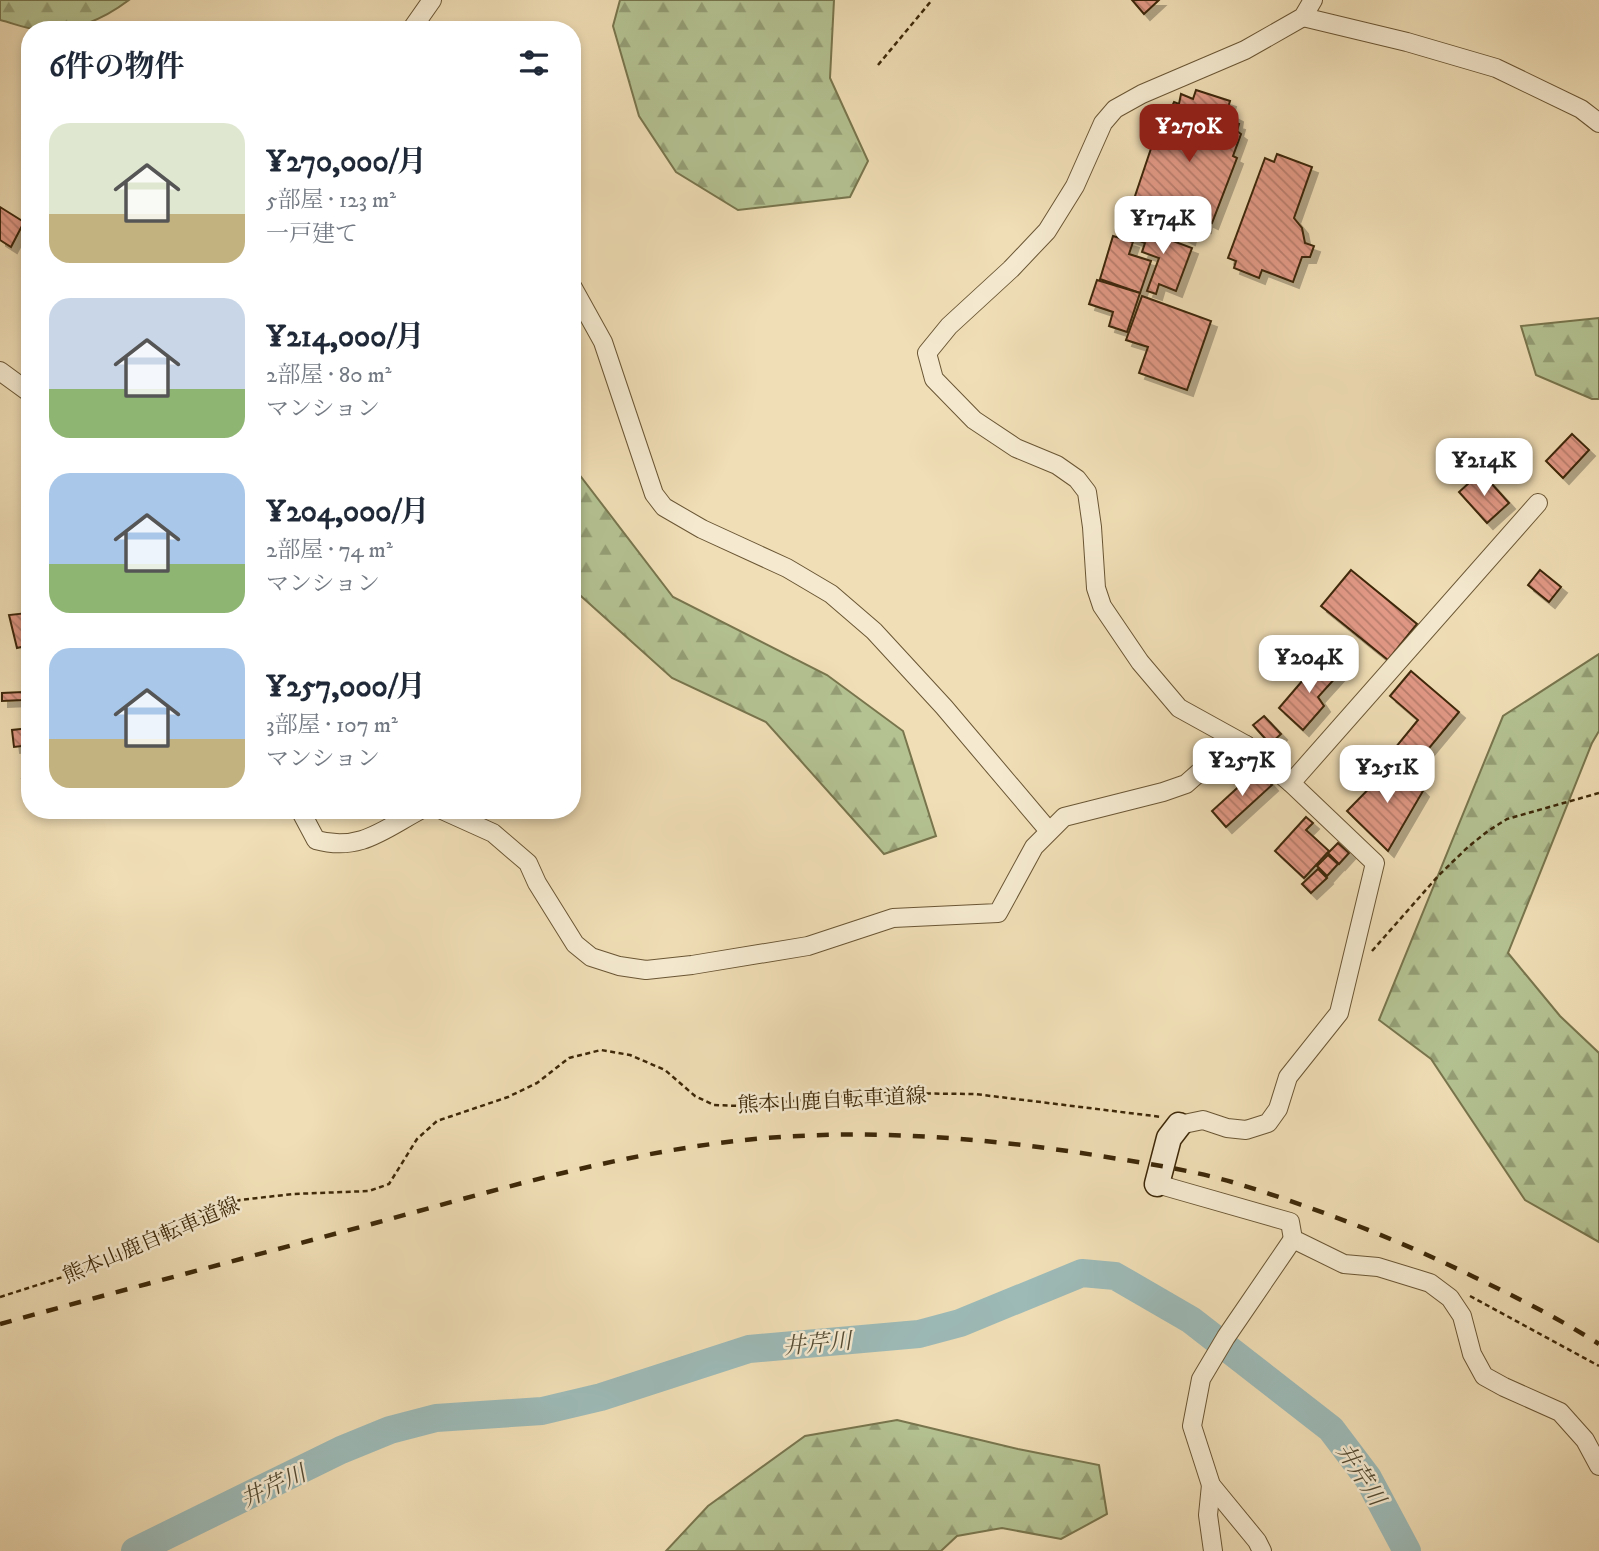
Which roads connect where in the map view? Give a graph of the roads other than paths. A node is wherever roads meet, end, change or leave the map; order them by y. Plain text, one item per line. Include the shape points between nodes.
1 (432, 0) edge
2 (1313, 0) edge
3 (1303, 17) junction
4 (417, 21) edge
5 (1599, 123) edge
6 (581, 302) edge
7 (0, 371) edge
8 (21, 386) edge
9 (1538, 503) dead end
10 (1246, 745) junction
11 (1291, 783) junction
12 (305, 819) edge
13 (404, 819) edge
14 (462, 819) edge
15 (1049, 831) junction
16 (1179, 1125) joint
17 (1157, 1184) joint
18 (1293, 1239) junction
19 (1599, 1466) edge
20 (1211, 1485) junction
21 (1213, 1551) edge
22 (1262, 1551) edge

1 - 4 street
2 - 3 street
3 - 5 street via 1496,68 1581,108
3 - 10 street via 1245,50 1115,109 1103,123 1048,232 949,326 927,353 934,379 974,420 1077,479 1087,492 1096,588 1102,606 1179,708
6 - 15 street via 603,342 654,494 664,507 831,594 874,631 944,707
7 - 8 street
9 - 11 street
10 - 11 street
10 - 15 street via 1212,761 1186,784 1064,817
11 - 16 street via 1375,863 1339,1013 1288,1077 1278,1110 1268,1123 1246,1130 1203,1120
12 - 13 street via 316,840 347,845 369,839
14 - 15 street via 493,833 528,863 575,944 591,957 646,970 808,946 893,918 998,913 1034,847
16 - 17 main road via 1169,1138
17 - 18 street via 1290,1222
18 - 19 street via 1344,1264 1430,1283 1450,1298 1462,1315 1472,1354 1484,1376 1560,1412 1586,1440
18 - 20 street via 1201,1379 1192,1426
20 - 21 street via 1208,1515
20 - 22 street

